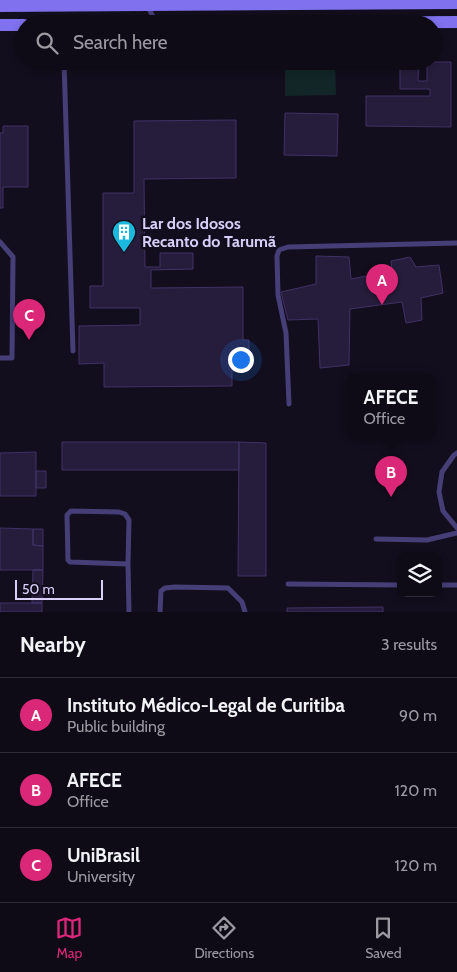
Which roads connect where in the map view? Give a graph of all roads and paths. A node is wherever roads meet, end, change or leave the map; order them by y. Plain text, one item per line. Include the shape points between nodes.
1 (100, 2) edge
2 (149, 2) edge
3 (300, 2) edge
4 (328, 2) edge
5 (457, 4) edge
6 (0, 6) edge
7 (152, 15) edge
8 (442, 22) edge
9 (457, 22) edge
10 (0, 25) edge
11 (15, 25) edge
12 (64, 70) edge
13 (0, 242) edge
14 (457, 244) edge
15 (72, 351) dead end
16 (0, 358) edge
17 (289, 404) dead end
18 (457, 453) edge
19 (457, 528) edge
20 (457, 533) edge
21 (376, 539) dead end
22 (128, 564) junction
23 (288, 584) dead end
24 (397, 585) edge
25 (442, 585) edge
26 (457, 585) edge
27 (129, 612) edge
28 (160, 612) edge
29 (245, 612) edge

1 - 2 main road
1 - 6 main road
2 - 3 main road
2 - 7 lane
3 - 4 main road
4 - 5 main road
8 - 9 main road
10 - 11 main road
12 - 15 lane
13 - 16 lane via 13,258 12,358
14 - 17 lane via 288,247 279,250 278,295 286,333
18 - 19 lane via 442,472 439,492 443,511
20 - 21 lane via 427,540
22 - 22 lane via 70,562 68,512 125,514 129,520
22 - 27 lane
23 - 24 lane
25 - 26 lane
28 - 29 lane via 161,591 175,586 228,588 242,602

